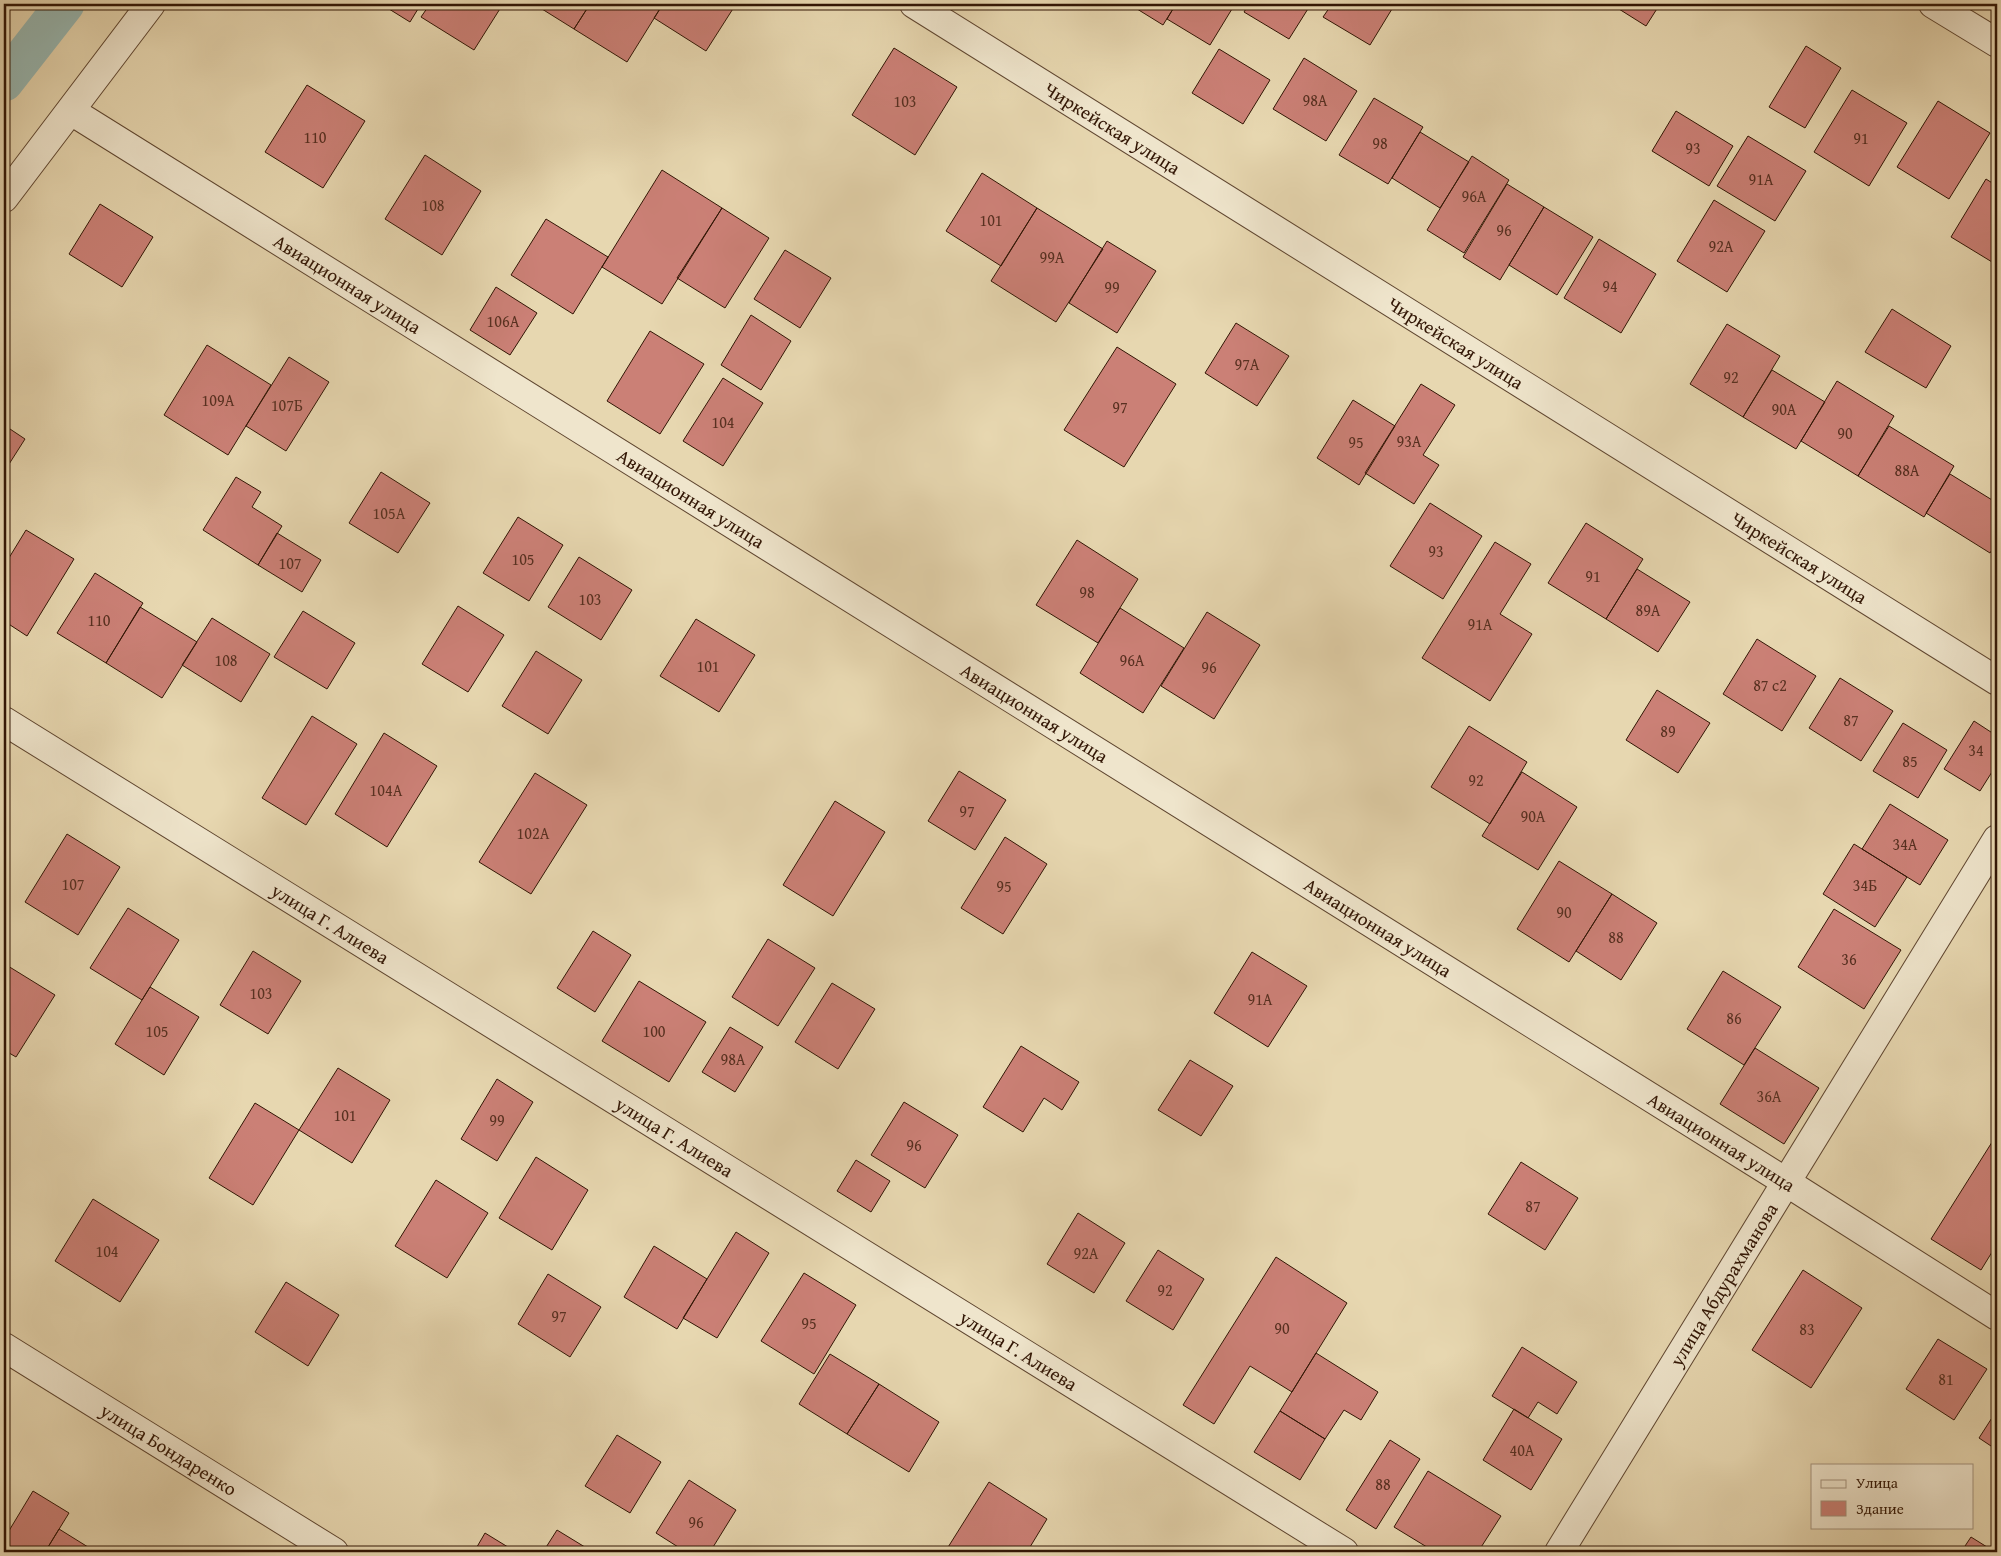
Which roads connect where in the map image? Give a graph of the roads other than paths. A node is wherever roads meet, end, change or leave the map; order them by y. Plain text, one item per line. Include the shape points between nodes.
1 (151, 4) edge
2 (914, 4) edge
3 (1932, 4) edge
4 (1997, 43) edge
5 (71, 111) junction
6 (4, 198) edge
7 (1997, 681) edge
8 (4, 721) edge
9 (1997, 839) edge
10 (1786, 1182) junction
11 (1997, 1316) edge
12 (4, 1347) edge
13 (334, 1552) edge
14 (1344, 1552) edge
15 (1559, 1552) edge

1 - 5 street
2 - 7 street, Чиркейская улица
3 - 4 street
5 - 6 street
5 - 10 street, Авиационная улица
8 - 14 street, улица Г. Алиева
9 - 10 street, улица Абдурахманова
10 - 11 street, Авиационная улица
10 - 15 street, улица Абдурахманова
12 - 13 street, улица Бондаренко

